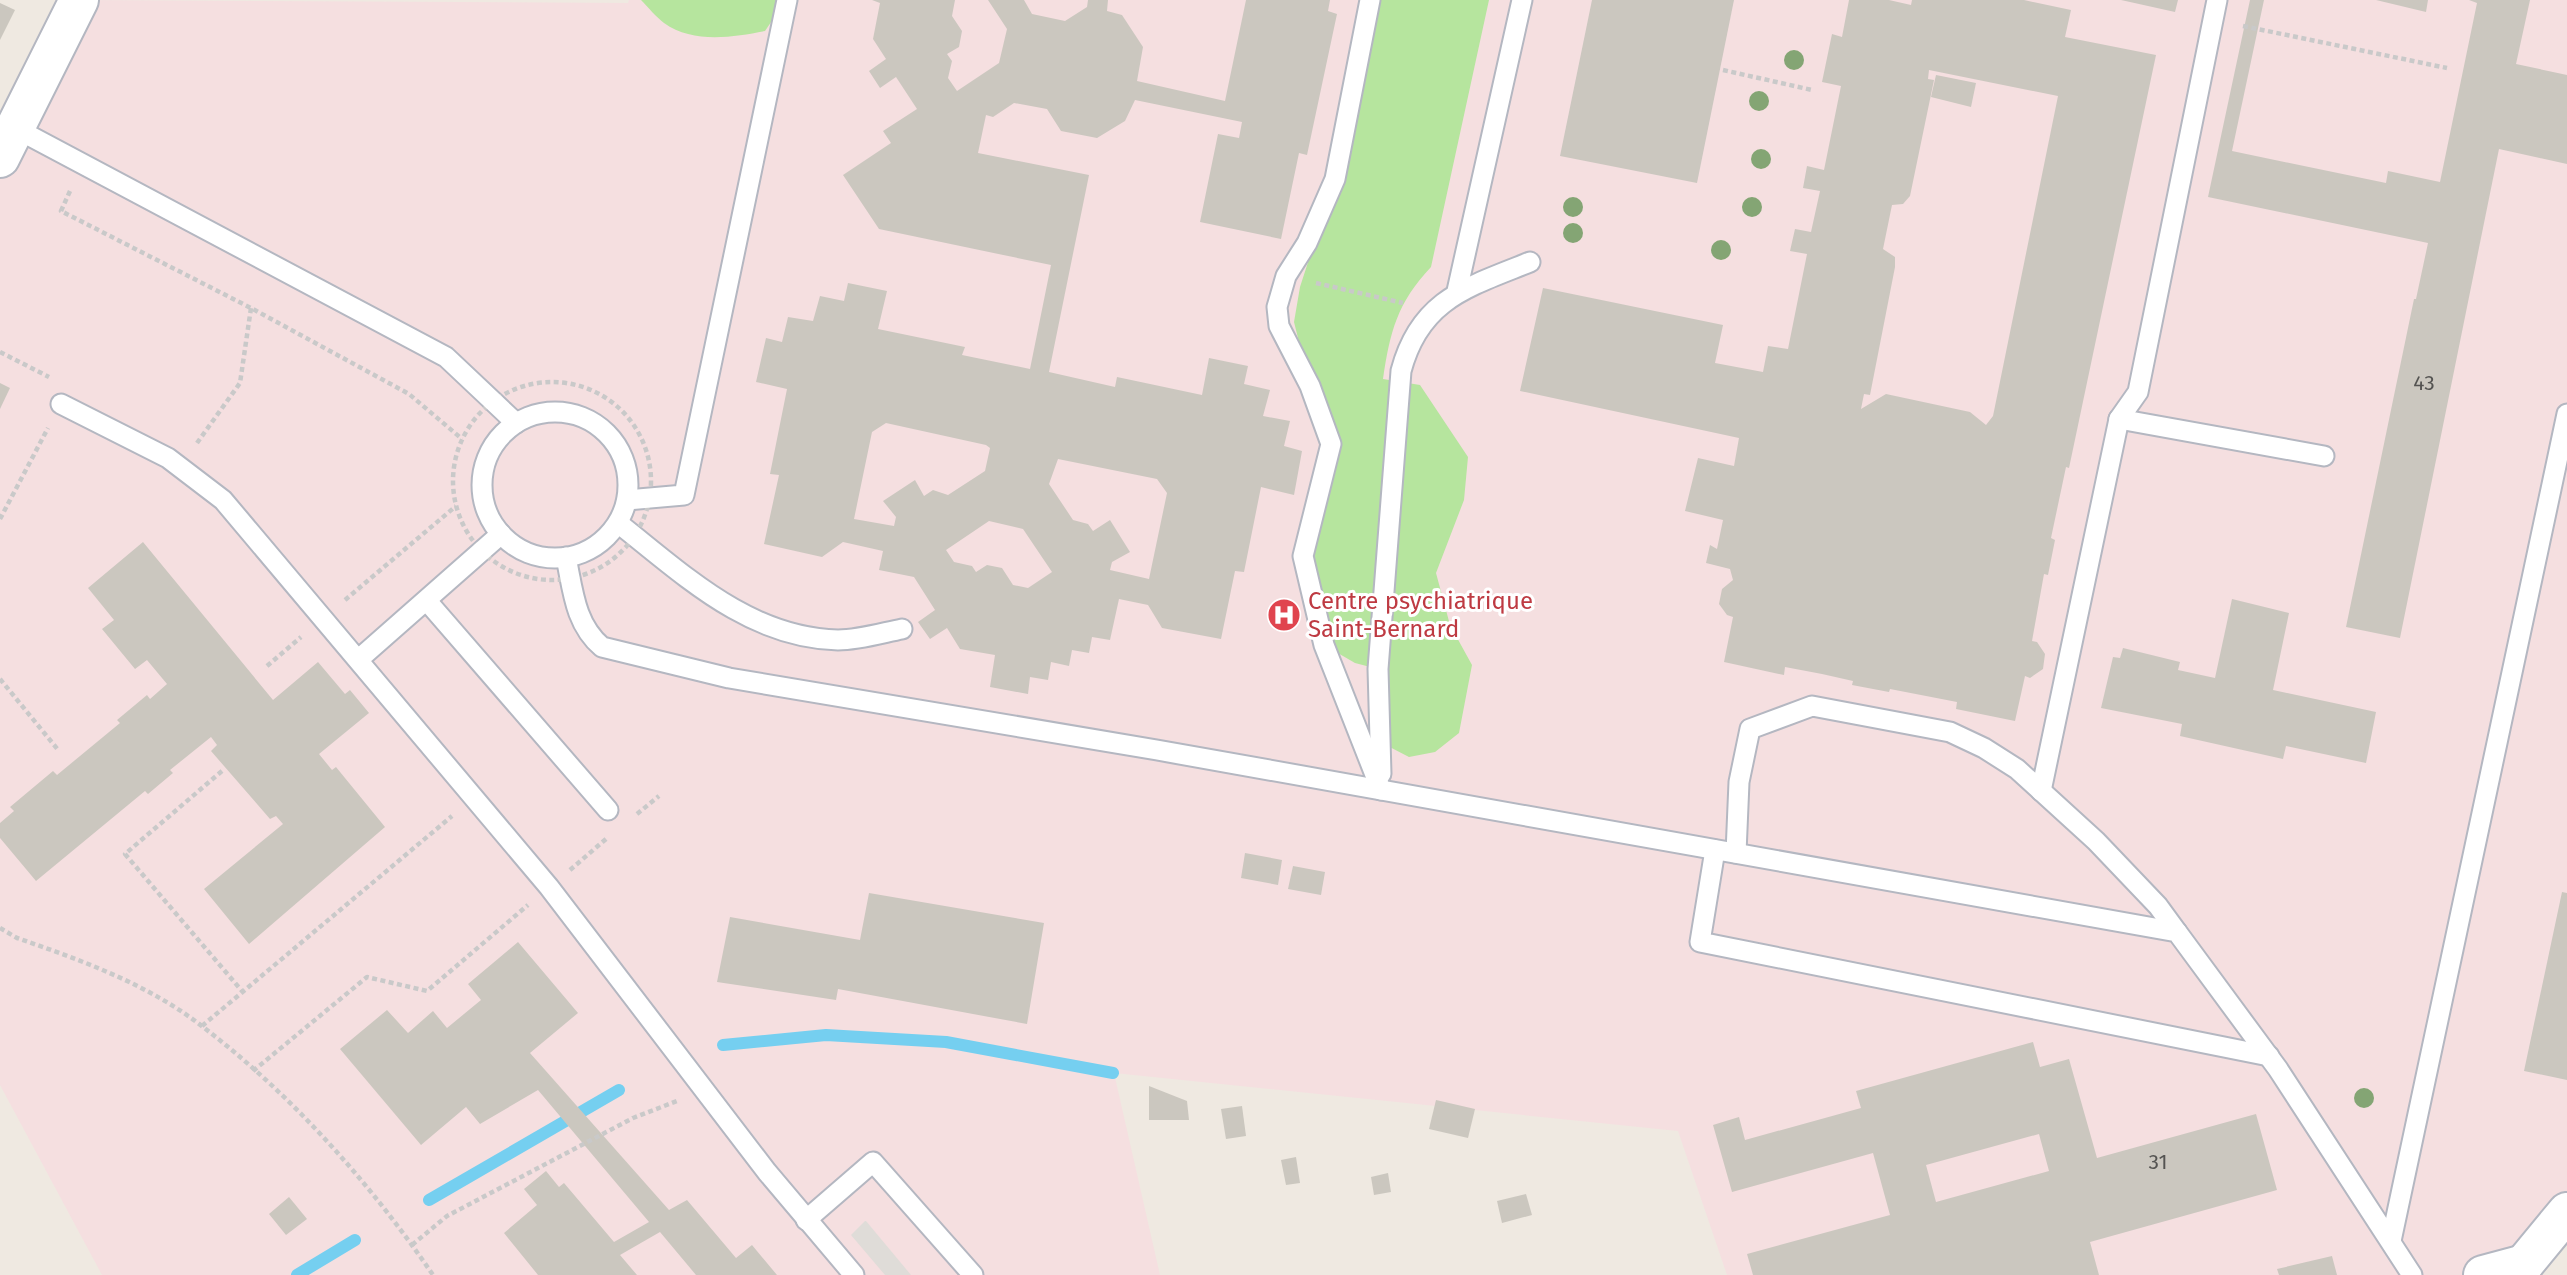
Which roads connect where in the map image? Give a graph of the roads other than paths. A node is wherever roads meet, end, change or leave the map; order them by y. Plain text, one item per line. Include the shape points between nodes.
1 (79, 0) edge
2 (787, 0) edge
3 (1370, 0) edge
4 (1522, 0) edge
5 (2215, 10) edge
6 (8, 143) edge
7 (1530, 262) dead end
8 (1457, 291) junction
9 (61, 404) road end
10 (2567, 414) edge
11 (2119, 419) junction
12 (516, 423) junction
13 (2324, 456) dead end
14 (627, 500) junction
15 (618, 523) junction
16 (502, 534) junction
17 (566, 557) junction
18 (427, 601) junction
19 (902, 629) dead end
20 (359, 659) junction
21 (1381, 790) junction
22 (2041, 791) junction
23 (608, 810) dead end
24 (1715, 850) junction
25 (1736, 853) junction
26 (2177, 932) junction
27 (2269, 1056) junction
28 (2567, 1212) edge
29 (806, 1220) junction
30 (2391, 1241) junction
31 (2519, 1270) edge
32 (854, 1275) edge
33 (973, 1275) edge
34 (2412, 1275) edge
35 (2483, 1275) edge

1 - 6 street
2 - 14 lane via 684,495
3 - 21 lane via 1335,179 1307,243 1286,276 1276,307 1279,326 1310,386 1331,444 1303,556 1324,645
4 - 8 lane
5 - 11 lane via 2138,392
6 - 12 lane via 82,164 446,358
7 - 8 lane
8 - 21 lane via 1408,342 1401,371 1378,669
9 - 20 lane via 181,466 223,500
10 - 30 lane
11 - 13 lane
11 - 22 lane
12 - 14 lane via 558,412 599,426 624,458
12 - 16 lane via 500,437 483,475 489,517
14 - 15 lane
15 - 17 lane via 587,551
15 - 19 lane via 718,602 765,625 840,640
16 - 17 lane via 520,549 543,557
16 - 18 lane
17 - 21 lane via 580,621 602,647 729,678
18 - 20 lane
18 - 23 lane
20 - 29 lane via 550,887
21 - 24 lane
22 - 25 lane via 2017,769 1950,732 1812,706 1750,729 1739,782
22 - 26 lane via 2096,841
24 - 25 lane
24 - 27 lane via 1700,942
25 - 26 lane
26 - 27 lane
27 - 30 lane
28 - 31 street
29 - 32 lane
29 - 33 lane via 873,1163
30 - 34 lane
31 - 35 street

